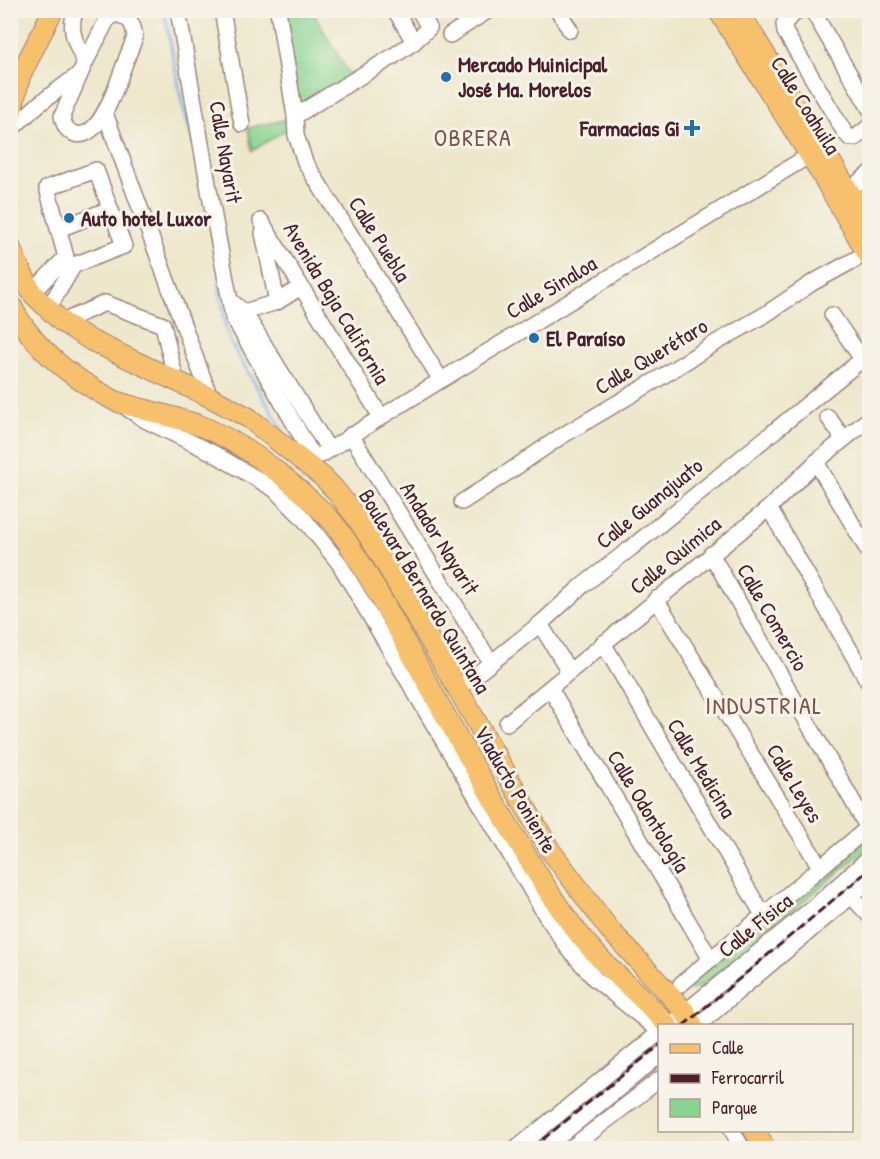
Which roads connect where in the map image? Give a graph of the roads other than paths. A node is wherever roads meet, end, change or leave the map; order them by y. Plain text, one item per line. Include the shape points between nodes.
1 (52, 10) edge
2 (76, 10) edge
3 (178, 10) edge
4 (222, 10) edge
5 (278, 10) edge
6 (395, 10) edge
7 (419, 10) edge
8 (489, 10) edge
9 (558, 10) edge
10 (718, 10) edge
11 (738, 10) edge
12 (799, 10) edge
13 (812, 10) edge
14 (570, 30) dead end
15 (450, 35) dead end
16 (414, 42) junction
17 (82, 69) junction
18 (870, 109) edge
19 (105, 113) junction
20 (295, 116) junction
21 (10, 119) edge
22 (242, 124) dead end
23 (870, 126) edge
24 (10, 130) edge
25 (810, 155) junction
26 (870, 173) edge
27 (848, 191) junction
28 (110, 209) junction
29 (868, 220) edge
30 (58, 229) junction
31 (10, 246) edge
32 (868, 255) edge
33 (301, 287) junction
34 (32, 293) junction
35 (277, 302) junction
36 (10, 303) edge
37 (239, 315) junction
38 (832, 315) dead end
39 (55, 316) junction
40 (866, 356) edge
41 (441, 380) junction
42 (176, 381) junction
43 (210, 398) junction
44 (118, 402) junction
45 (381, 417) junction
46 (828, 417) dead end
47 (869, 418) edge
48 (351, 435) junction
49 (843, 438) junction
50 (322, 453) joint
51 (816, 462) junction
52 (462, 502) dead end
53 (769, 508) junction
54 (711, 554) junction
55 (870, 554) edge
56 (656, 600) junction
57 (540, 624) junction
58 (603, 644) junction
59 (491, 663) junction
60 (570, 671) junction
61 (870, 685) edge
62 (550, 688) junction
63 (458, 689) junction
64 (507, 723) dead end
65 (869, 827) edge
66 (870, 857) edge
67 (820, 867) junction
68 (870, 880) edge
69 (850, 896) junction
70 (763, 915) junction
71 (870, 916) edge
72 (710, 958) junction
73 (681, 984) dead end
74 (692, 1021) edge
75 (666, 1024) edge
76 (658, 1030) edge
77 (658, 1034) edge
78 (658, 1057) edge
79 (658, 1081) edge
80 (733, 1132) edge
81 (741, 1132) edge
82 (755, 1132) edge
83 (517, 1149) edge
84 (545, 1149) edge
85 (572, 1149) edge
86 (742, 1149) edge
87 (750, 1149) edge
88 (765, 1149) edge

1 - 21 main road via 20,76
2 - 17 street via 72,20
3 - 37 street, Calle Nayarit via 231,301
4 - 22 street
5 - 20 street, Calle Puebla
6 - 16 street
7 - 16 street via 429,28
8 - 15 street
9 - 14 street
10 - 25 main road, Calle Coahuila
11 - 27 main road, Calle Coahuila
12 - 23 street via 784,24 785,32 845,133 855,138
13 - 18 street
16 - 20 street
17 - 19 street via 62,116 64,125 72,133 82,135 91,131
17 - 19 street via 108,18 117,14 127,17 135,37
17 - 24 street
19 - 43 street
20 - 41 street, Calle Puebla via 304,162
25 - 32 main road, Calle Coahuila
25 - 41 street, Calle Sinaloa
26 - 27 street
27 - 29 main road, Calle Coahuila
28 - 30 street
28 - 30 street via 96,170 47,188
28 - 39 street via 124,246 74,265
30 - 34 street via 66,257
31 - 34 main road, Boulevard Bernardo Quintana
32 - 52 street, Calle Querétaro via 812,283 560,437
33 - 35 street
33 - 35 street, Avenida Baja California via 261,221
33 - 45 street, Avenida Baja California
34 - 39 main road, Boulevard Bernardo Quintana
35 - 37 street
36 - 44 main road via 22,324 51,357 72,376
37 - 50 street, Calle Nayarit via 311,453
38 - 40 street
39 - 42 main road, Boulevard Bernardo Quintana via 92,341
39 - 42 street via 105,303 163,325
40 - 57 street, Calle Guanajuato
41 - 45 street, Calle Sinaloa
42 - 43 main road, Boulevard Bernardo Quintana
43 - 63 main road, Boulevard Bernardo Quintana via 249,418 336,491 382,557
44 - 75 main road, Viaducto Poniente via 206,429 237,444 267,463 331,519 371,581 534,870 597,955
44 - 76 street via 274,489 304,519 339,563 568,948 595,979
45 - 48 street, Calle Sinaloa
46 - 49 street
47 - 49 street, Calle Química
48 - 50 street, Calle Sinaloa
48 - 59 street, Andador Nayarit
49 - 51 street, Calle Química
51 - 53 street, Calle Química
51 - 55 street
53 - 54 street, Calle Química
53 - 61 street
54 - 56 street, Calle Química
54 - 65 street, Calle Comercio
56 - 58 street, Calle Química
56 - 67 street, Calle Leyes
57 - 59 street, Calle Guanajuato
57 - 60 street
58 - 60 street, Calle Química
58 - 70 street, Calle Medicina
59 - 63 street, Calle Guanajuato
60 - 62 street, Calle Química
62 - 64 street, Calle Química
62 - 72 street, Calle Odontología
63 - 74 main road, Boulevard Bernardo Quintana via 550,849 609,929
65 - 67 street, Calle Física
66 - 74 street, Calle Física
67 - 70 street, Calle Física
68 - 69 street
69 - 71 street
69 - 74 street
70 - 72 street, Calle Física
72 - 73 street, Calle Física
77 - 83 street
78 - 84 street
79 - 85 street
80 - 86 street
81 - 87 main road
82 - 88 main road

